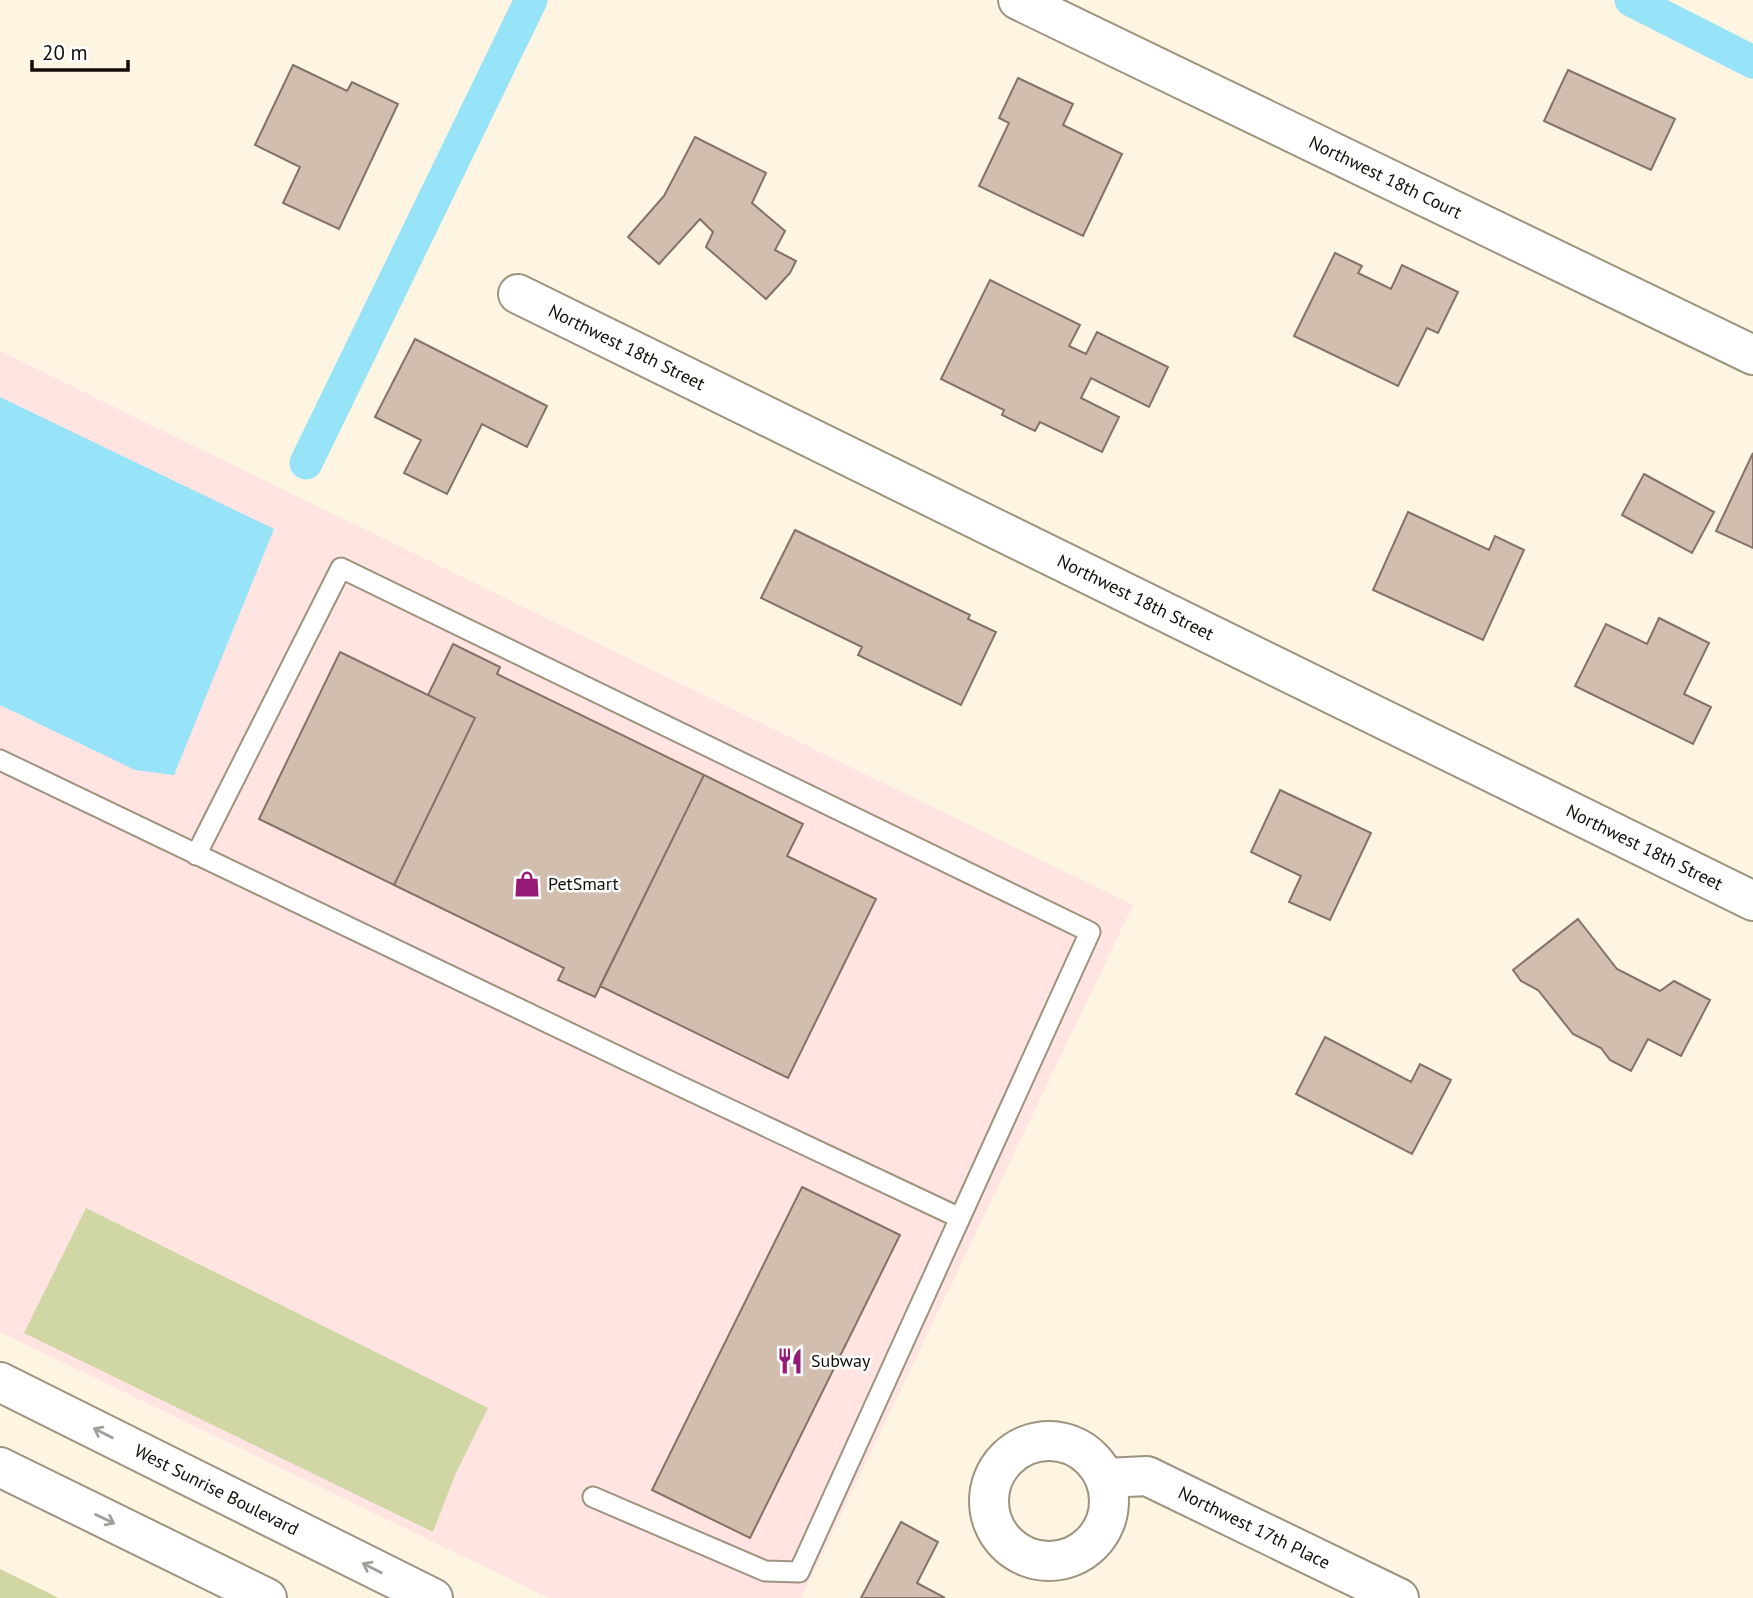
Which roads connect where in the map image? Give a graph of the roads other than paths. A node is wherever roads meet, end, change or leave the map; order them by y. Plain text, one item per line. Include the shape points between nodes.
1 (1018, 0) edge
2 (518, 294) dead end
3 (1753, 355) edge
4 (0, 760) edge
5 (196, 855) junction
6 (1753, 901) edge
7 (960, 1218) junction
8 (0, 1382) edge
9 (0, 1467) edge
10 (1105, 1478) dead end
11 (593, 1497) dead end
12 (267, 1598) edge
13 (433, 1598) edge
14 (1399, 1598) edge

1 - 3 main road, Northwest 18th Court
2 - 6 main road, Northwest 18th Street
4 - 5 lane
5 - 7 lane
5 - 7 lane via 341,568 1090,932
7 - 11 lane via 799,1572 765,1571
13 -> 8 main road, West Sunrise Boulevard
9 -> 12 main road
10 - 14 main road, Northwest 17th Place via 1147,1476

